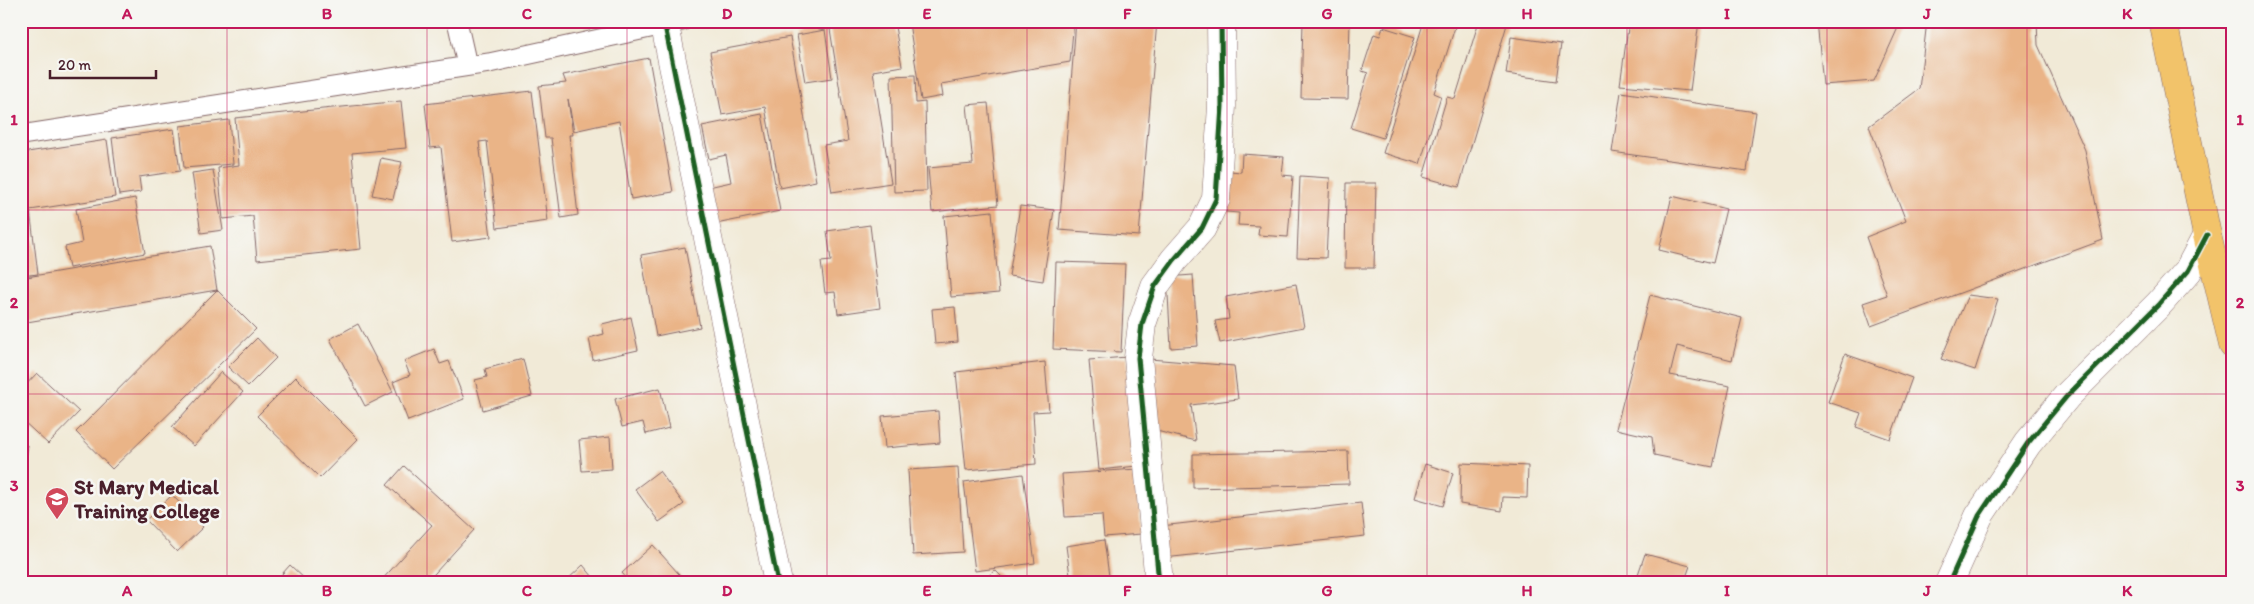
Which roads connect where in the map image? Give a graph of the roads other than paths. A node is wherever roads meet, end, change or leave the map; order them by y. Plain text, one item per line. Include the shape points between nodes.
1 (456, 21) edge
2 (1221, 21) edge
3 (2164, 21) edge
4 (670, 23) edge
5 (467, 66) junction
6 (21, 135) edge
7 (2207, 235) junction
8 (2233, 345) edge
9 (778, 583) edge
10 (1159, 583) edge
11 (1949, 583) edge

1 - 5 lane
2 - 10 street via 1222,106 1216,199 1202,228 1155,286 1142,324 1138,358
3 - 7 main road
4 - 5 lane
4 - 9 street
5 - 6 lane
7 - 8 main road
7 - 11 street via 2188,271 2067,396 2028,444 1979,516

